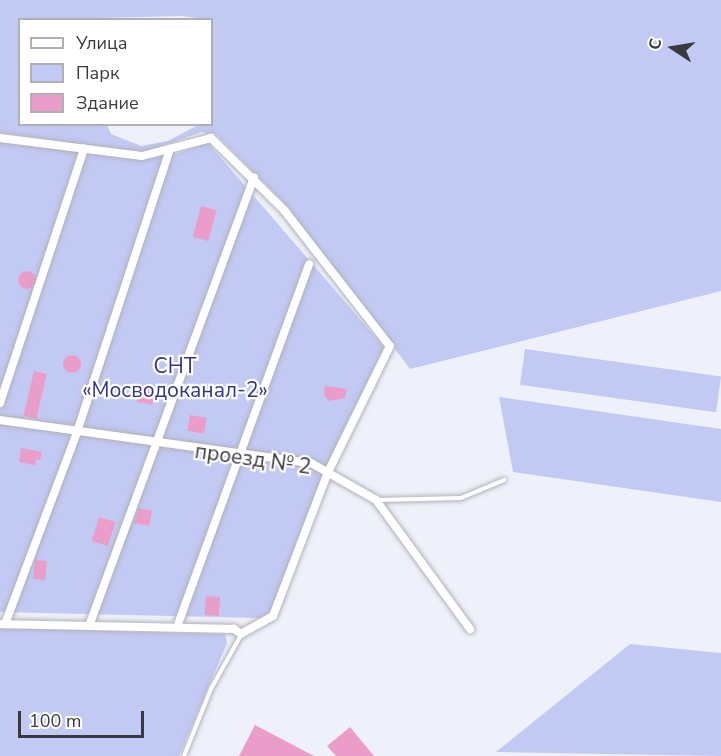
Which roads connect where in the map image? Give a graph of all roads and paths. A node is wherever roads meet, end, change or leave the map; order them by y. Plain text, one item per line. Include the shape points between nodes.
1 (0, 138) edge
2 (84, 149) junction
3 (169, 152) junction
4 (254, 177) junction
5 (309, 264) dead end
6 (0, 403) edge
7 (0, 420) edge
8 (77, 432) junction
9 (157, 446) junction
10 (241, 456) junction
11 (328, 472) junction
12 (504, 480) dead end
13 (376, 500) junction
14 (2, 624) edge
15 (89, 626) junction
16 (177, 627) junction
17 (470, 629) dead end
18 (241, 634) junction
19 (184, 756) edge

1 - 2 street
2 - 3 street via 142,156
2 - 6 street
3 - 4 street via 211,138
3 - 8 street
4 - 9 street
4 - 11 street via 390,346
5 - 10 street
7 - 8 street, проезд № 2
8 - 9 street, проезд № 2
8 - 14 street
9 - 10 street, проезд № 2
9 - 15 street
10 - 11 street, проезд № 2 via 311,463
10 - 16 street
11 - 13 street, проезд № 2
11 - 18 street via 273,616
12 - 13 lane via 461,498
13 - 17 street, проезд № 2
14 - 15 street
15 - 16 street
16 - 18 street via 234,629
18 - 19 lane via 211,688

